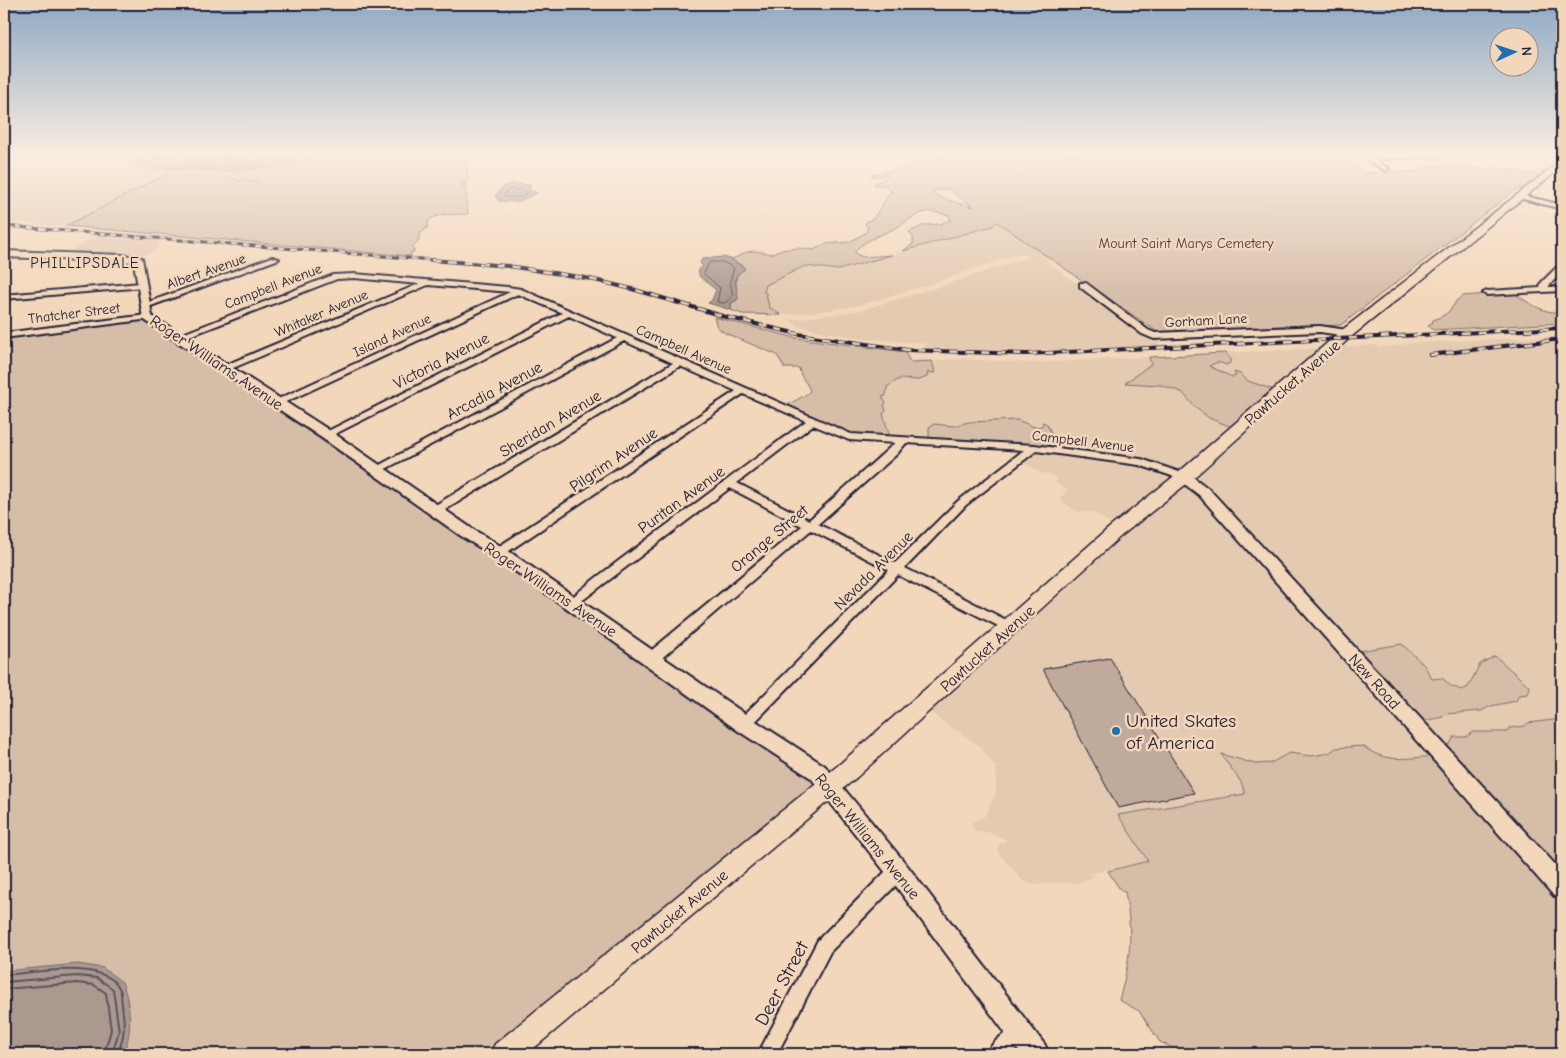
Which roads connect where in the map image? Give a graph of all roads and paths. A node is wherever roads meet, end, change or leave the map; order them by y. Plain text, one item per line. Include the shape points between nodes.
1 (1514, 202) edge
2 (1543, 202) edge
3 (1562, 207) edge
4 (4, 254) edge
5 (274, 259) dead end
6 (1562, 266) edge
7 (427, 283) junction
8 (142, 285) junction
9 (1082, 285) dead end
10 (1562, 289) edge
11 (1544, 290) junction
12 (518, 291) junction
13 (1487, 293) dead end
14 (4, 297) edge
15 (146, 311) junction
16 (569, 313) junction
17 (1347, 333) junction
18 (4, 336) edge
19 (179, 337) junction
20 (624, 337) junction
21 (680, 362) junction
22 (226, 368) junction
23 (743, 390) junction
24 (277, 403) junction
25 (812, 422) junction
26 (327, 436) junction
27 (903, 440) junction
28 (1034, 448) junction
29 (378, 470) junction
30 (1184, 477) junction
31 (730, 484) junction
32 (436, 510) junction
33 (810, 525) junction
34 (499, 552) junction
35 (896, 570) junction
36 (571, 603) junction
37 (1010, 627) junction
38 (652, 658) junction
39 (744, 724) junction
40 (830, 785) junction
41 (898, 871) junction
42 (1562, 888) edge
43 (1021, 1033) junction
44 (504, 1054) edge
45 (768, 1054) edge
46 (996, 1054) edge
47 (1036, 1054) edge

1 - 17 main road, Pawtucket Avenue
2 - 3 street
4 - 8 main road, Roger Williams Avenue via 135,259 140,262
5 - 15 street, Albert Avenue
6 - 11 street via 1544,285
7 - 12 street, Campbell Avenue
7 - 19 street, Campbell Avenue via 336,277
7 - 22 street, Whitaker Avenue
8 - 14 street
8 - 15 main road, Roger Williams Avenue
9 - 17 street, Gorham Lane via 1154,336 1320,329
10 - 11 street
11 - 13 street
12 - 16 street, Campbell Avenue
12 - 24 street, Island Avenue
15 - 18 street, Thatcher Street
15 - 19 main road, Roger Williams Avenue
16 - 20 street, Campbell Avenue
16 - 26 street, Victoria Avenue
17 - 30 main road, Pawtucket Avenue
19 - 22 main road, Roger Williams Avenue
20 - 21 street, Campbell Avenue
20 - 29 street, Arcadia Avenue
21 - 23 street, Campbell Avenue
21 - 32 street, Sheridan Avenue
22 - 24 main road, Roger Williams Avenue
23 - 25 street, Campbell Avenue
23 - 34 street, Pilgrim Avenue
24 - 26 main road, Roger Williams Avenue
25 - 27 street, Campbell Avenue via 849,437
25 - 31 street, Puritan Avenue
26 - 29 main road, Roger Williams Avenue
27 - 28 street, Campbell Avenue
27 - 33 street, Orange Street
28 - 30 street, Campbell Avenue via 1141,462
28 - 35 street, Nevada Avenue via 962,503
29 - 32 main road, Roger Williams Avenue
30 - 37 main road, Pawtucket Avenue via 1115,532
30 - 42 main road, New Road via 1204,492
31 - 33 street
31 - 36 street, Puritan Avenue
32 - 34 main road, Roger Williams Avenue
33 - 35 street
33 - 38 street, Orange Street
34 - 36 main road, Roger Williams Avenue
35 - 37 street
35 - 39 street, Nevada Avenue
36 - 38 main road, Roger Williams Avenue
37 - 40 main road, Pawtucket Avenue
38 - 39 main road, Roger Williams Avenue
39 - 40 main road, Roger Williams Avenue via 818,772
40 - 41 main road, Roger Williams Avenue
40 - 44 main road, Pawtucket Avenue
41 - 43 main road, Roger Williams Avenue
41 - 45 street, Deer Street via 824,946
43 - 46 street
43 - 47 main road, Roger Williams Avenue

